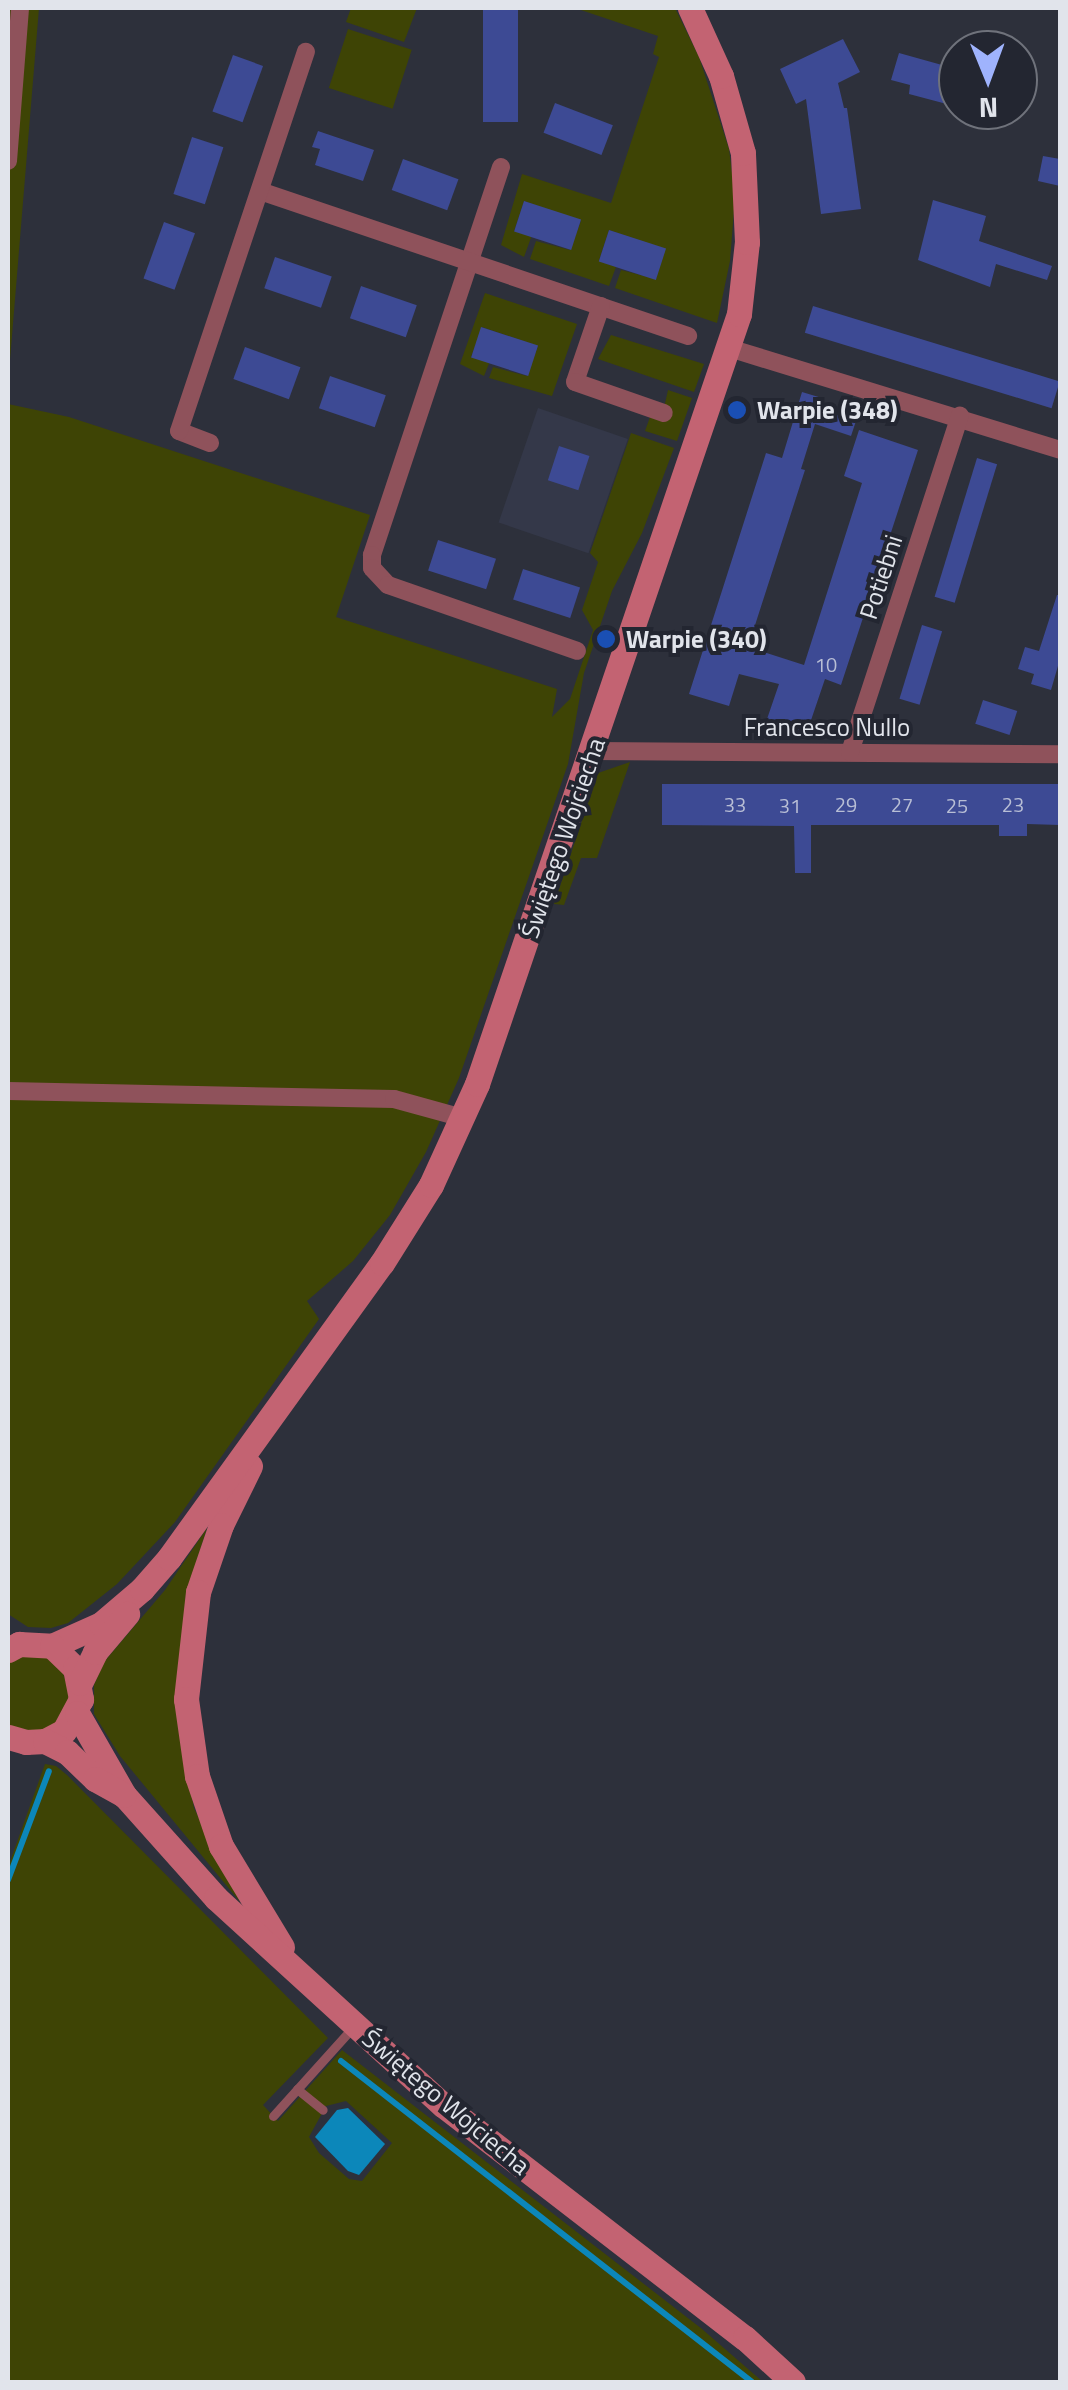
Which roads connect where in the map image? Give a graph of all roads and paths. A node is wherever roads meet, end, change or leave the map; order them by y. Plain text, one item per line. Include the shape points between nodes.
1 (20, 8) edge
2 (690, 8) edge
3 (306, 52) dead end
4 (8, 161) edge
5 (501, 167) dead end
6 (260, 191) junction
7 (470, 262) junction
8 (601, 306) junction
9 (688, 336) dead end
10 (730, 348) junction
11 (664, 413) dead end
12 (960, 416) junction
13 (210, 443) dead end
14 (1060, 450) edge
15 (577, 651) dead end
16 (593, 751) junction
17 (850, 752) junction
18 (1060, 754) edge
19 (8, 1091) edge
20 (463, 1118) junction
21 (270, 1420) junction
22 (142, 1590) junction
23 (11, 1644) edge
24 (52, 1646) junction
25 (80, 1683) junction
26 (77, 1713) junction
27 (8, 1737) edge
28 (45, 1741) junction
29 (124, 1795) junction
30 (299, 1975) junction
31 (355, 2025) junction
32 (297, 2088) junction
33 (323, 2110) dead end
34 (273, 2116) dead end
35 (793, 2382) edge

1 - 4 street
2 - 10 street, Świętego Wojciecha via 721,76 742,154 748,242
3 - 6 street
5 - 7 street
6 - 7 street
6 - 13 street via 178,430
7 - 8 street
7 - 15 street via 372,568 388,585
8 - 9 street
8 - 11 street via 575,382
10 - 12 street
10 - 16 street, Świętego Wojciecha
12 - 14 street
12 - 17 street, Potiebni
16 - 17 street, Francesco Nullo
16 - 20 street, Świętego Wojciecha
17 - 18 street, Francesco Nullo
19 - 20 street via 394,1100
20 - 21 street, Świętego Wojciecha via 382,1263
21 - 22 street, Świętego Wojciecha
21 - 30 street via 201,1582 186,1699 196,1776 220,1846
22 - 24 street, Świętego Wojciecha via 101,1624
22 - 25 street, Świętego Wojciecha
23 - 24 street
24 - 25 street via 75,1668
25 - 26 street
26 - 28 street
26 - 29 street, Świętego Wojciecha
27 - 28 street
28 - 29 street, Świętego Wojciecha
29 - 30 street, Świętego Wojciecha via 216,1898
30 - 31 street, Świętego Wojciecha
31 - 32 lane
31 - 35 street, Świętego Wojciecha via 442,2105
32 - 33 lane
32 - 34 lane

